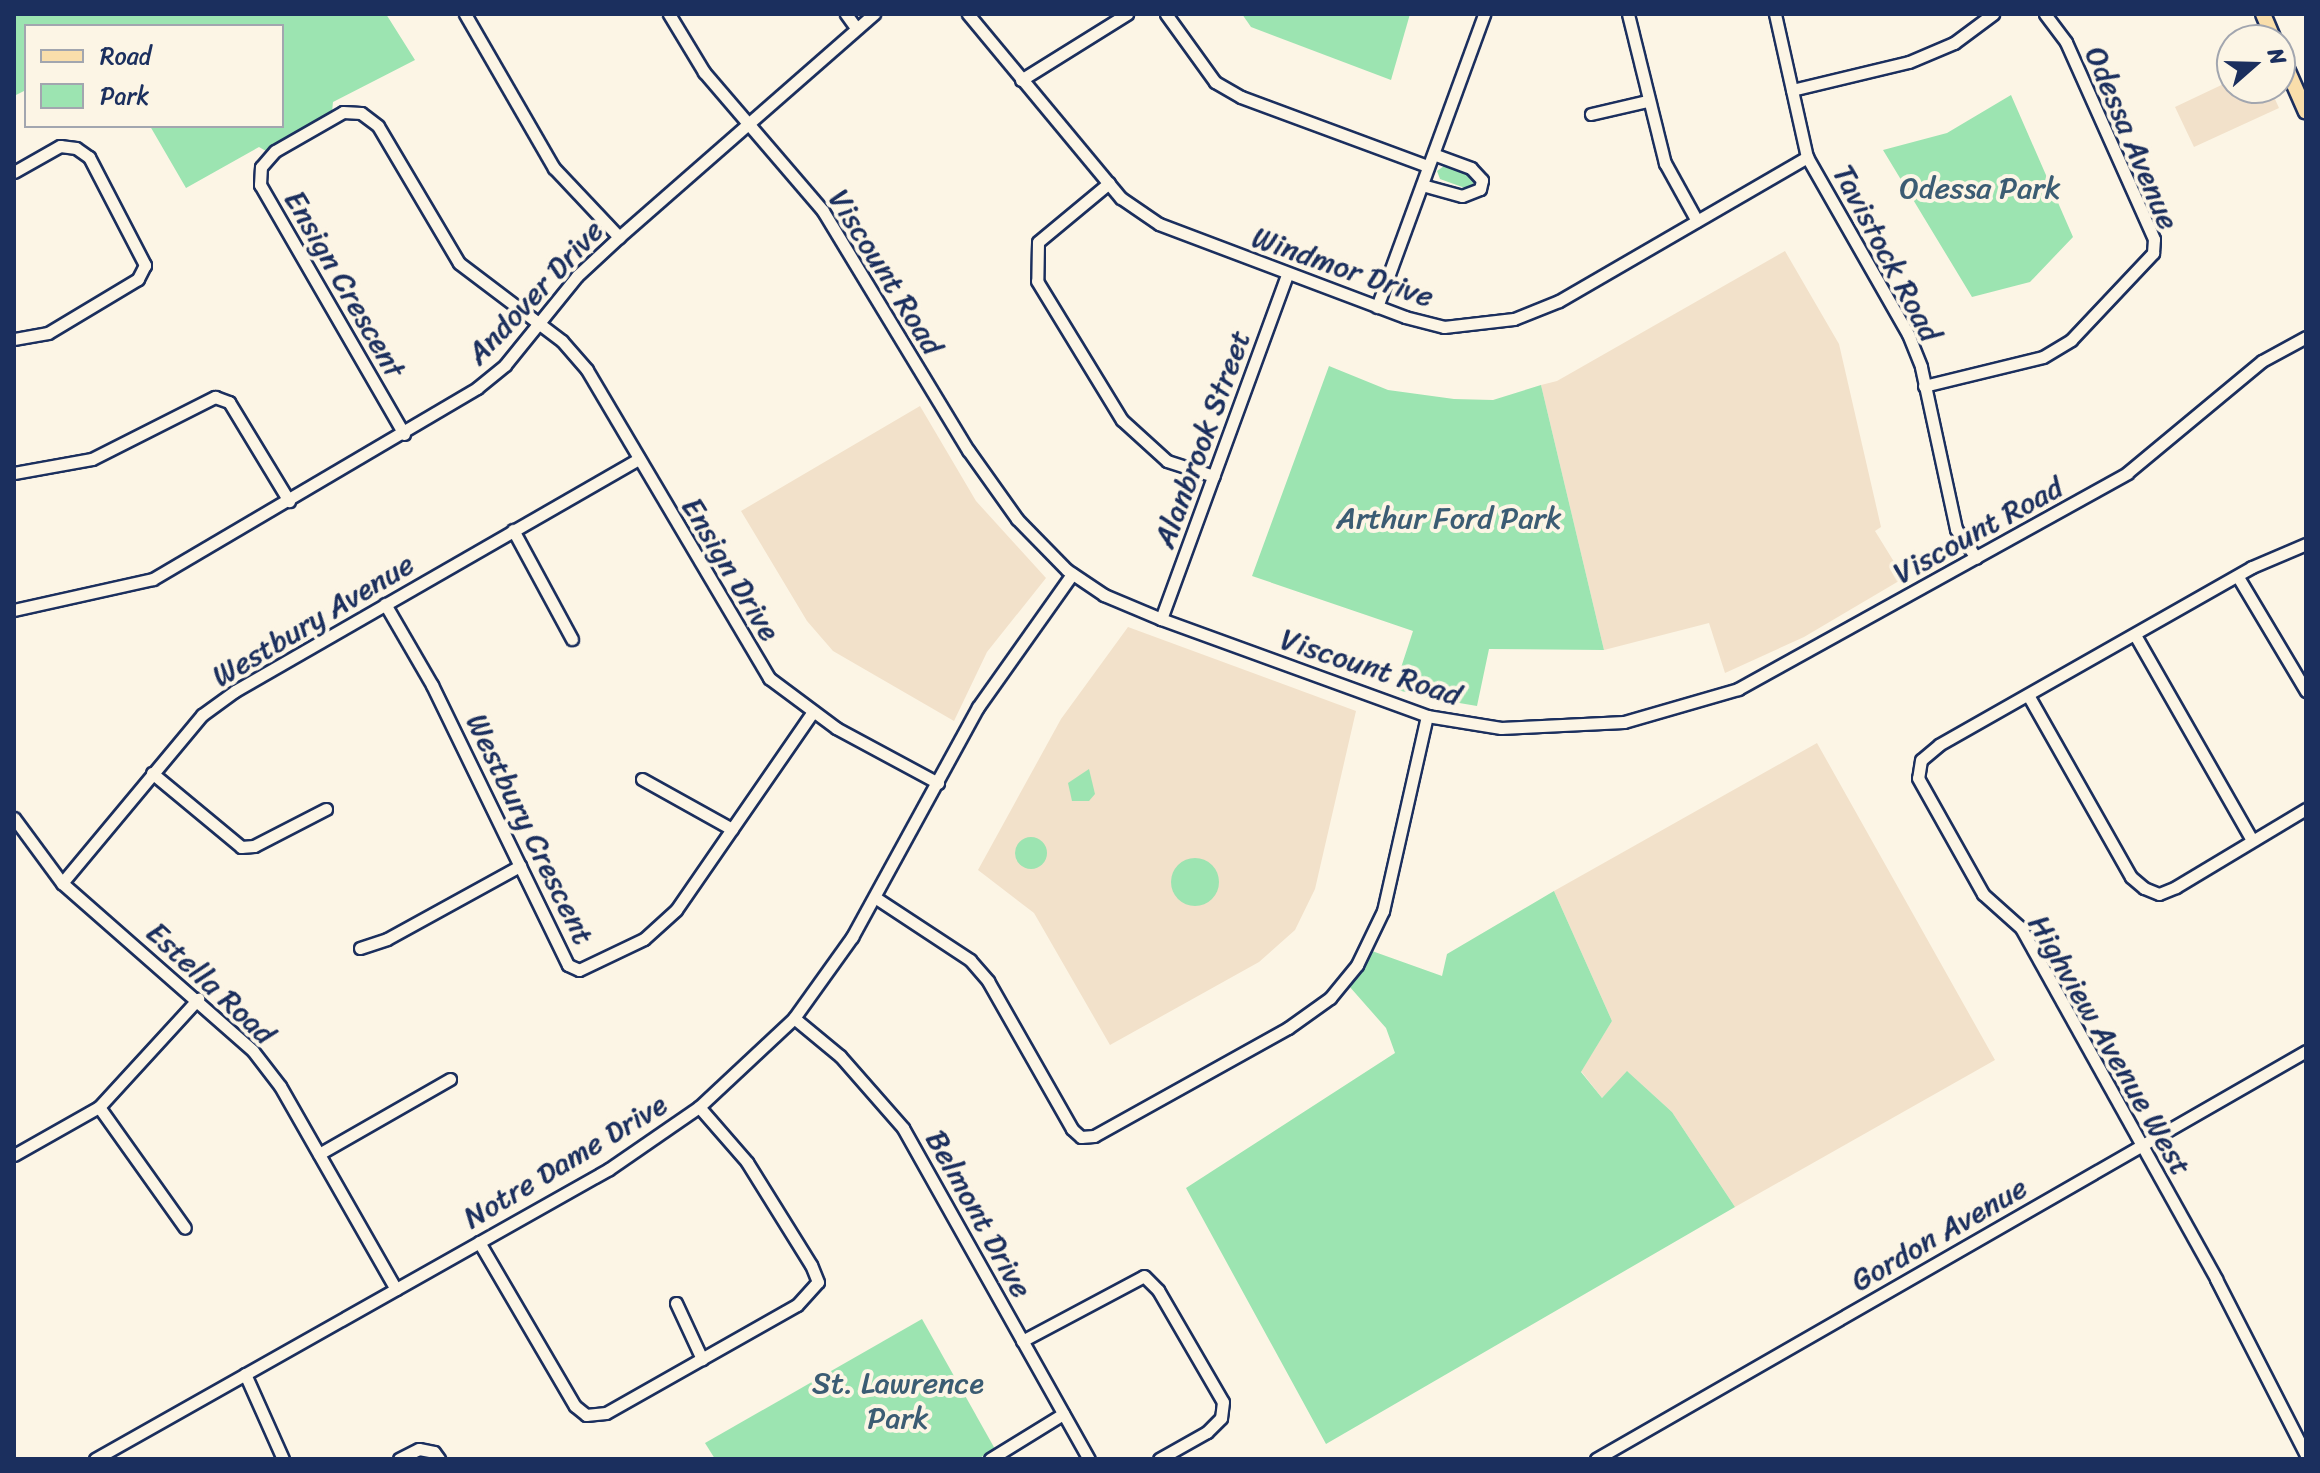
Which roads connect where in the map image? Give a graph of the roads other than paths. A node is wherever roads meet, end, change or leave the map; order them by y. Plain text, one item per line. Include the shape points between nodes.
1 (465, 14) edge
2 (669, 14) edge
3 (846, 14) edge
4 (874, 14) edge
5 (968, 14) edge
6 (1127, 14) edge
7 (1166, 14) edge
8 (1484, 14) edge
9 (1628, 14) edge
10 (1775, 14) edge
11 (1993, 14) edge
12 (2045, 14) edge
13 (856, 28) junction
14 (1021, 80) junction
15 (1792, 90) junction
16 (2302, 91) edge
17 (1647, 101) junction
18 (2306, 112) edge
19 (1591, 114) dead end
20 (748, 126) junction
21 (1433, 154) junction
22 (1807, 157) junction
23 (1428, 166) junction
24 (14, 172) edge
25 (1109, 183) junction
26 (1422, 185) junction
27 (1697, 221) junction
28 (619, 237) junction
29 (1287, 275) junction
30 (1377, 307) junction
31 (537, 324) junction
32 (2306, 337) edge
33 (14, 339) edge
34 (1924, 386) junction
35 (404, 434) junction
36 (639, 459) junction
37 (14, 473) edge
38 (1214, 476) junction
39 (289, 501) junction
40 (513, 530) junction
41 (2306, 544) edge
42 (1976, 558) junction
43 (1072, 574) junction
44 (2238, 577) junction
45 (385, 604) junction
46 (14, 610) edge
47 (1161, 619) junction
48 (2135, 635) junction
49 (572, 639) dead end
50 (2306, 691) edge
51 (2028, 695) junction
52 (812, 713) junction
53 (1427, 716) junction
54 (152, 773) junction
55 (642, 779) dead end
56 (938, 783) junction
57 (326, 809) dead end
58 (2306, 809) edge
59 (15, 821) edge
60 (732, 829) junction
61 (2252, 840) junction
62 (520, 866) junction
63 (62, 883) junction
64 (876, 898) junction
65 (360, 948) dead end
66 (198, 999) junction
67 (794, 1018) junction
68 (2306, 1051) edge
69 (450, 1079) dead end
70 (99, 1107) junction
71 (699, 1107) junction
72 (2142, 1145) junction
73 (319, 1154) junction
74 (14, 1155) edge
75 (185, 1228) dead end
76 (479, 1242) junction
77 (396, 1289) junction
78 (676, 1303) dead end
79 (1022, 1341) junction
80 (702, 1359) junction
81 (245, 1374) junction
82 (1063, 1414) junction
83 (2306, 1455) edge
84 (95, 1459) edge
85 (283, 1459) edge
86 (399, 1459) edge
87 (439, 1459) edge
88 (990, 1459) edge
89 (1089, 1459) edge
90 (1159, 1459) edge
91 (1596, 1459) edge

1 - 28 street via 554,168
2 - 20 street, Viscount Road via 704,72
3 - 13 street
4 - 13 street, Andover Drive
5 - 14 street, Windmor Drive
6 - 14 street
7 - 23 street via 1215,82 1241,97
8 - 21 street
9 - 17 street
10 - 15 street, Tavistock Road
11 - 15 street via 1954,43 1909,62
12 - 34 street, Odessa Avenue via 2072,56 2154,239 2153,253 2071,340 2043,357
13 - 20 street, Andover Drive
14 - 25 street, Windmor Drive
15 - 22 street, Tavistock Road
16 - 18 main road
17 - 19 street
17 - 27 street via 1665,163
20 - 28 street, Andover Drive
20 - 43 street, Viscount Road via 823,211 968,450 1017,519
21 - 23 street
21 - 26 street via 1471,168 1482,180 1480,189 1462,196
22 - 27 street, Windmor Drive
22 - 34 street, Tavistock Road via 1908,334
23 - 26 street
24 - 33 street via 60,146 89,157 145,265 138,279 48,333
25 - 29 street, Windmor Drive via 1159,224
25 - 38 street via 1038,242 1037,281 1122,420 1167,461
26 - 30 street
27 - 30 street, Windmor Drive via 1559,301 1514,319 1444,327
28 - 31 street, Andover Drive
29 - 30 street, Windmor Drive
29 - 38 street, Alanbrook Street
31 - 35 street, Andover Drive via 505,365
31 - 35 street, Ensign Crescent via 459,263 378,126 361,113 343,112 275,151 261,167 260,185
31 - 36 street, Ensign Drive via 562,341 587,370
32 - 42 street, Viscount Road via 2262,361 2127,473
34 - 42 street, Tavistock Road via 1956,529
35 - 39 street, Andover Drive
36 - 40 street, Westbury Avenue
36 - 52 street, Ensign Drive via 769,678
37 - 39 street via 92,459 215,397 229,402
38 - 47 street, Alanbrook Street
39 - 46 street, Andover Drive via 153,579
40 - 45 street, Westbury Avenue
40 - 49 street
41 - 44 street, Highview Avenue West
42 - 53 street, Viscount Road via 1765,676 1675,708 1624,722 1556,727 1501,728
43 - 47 street, Viscount Road via 1104,595
43 - 56 street, Notre Dame Drive via 1009,656
44 - 48 street, Highview Avenue West
44 - 50 street
45 - 54 street, Westbury Avenue via 235,691 202,715
45 - 62 street, Westbury Crescent via 432,685
47 - 53 street, Viscount Road
48 - 51 street, Highview Avenue West
48 - 61 street
51 - 61 street via 2131,877 2144,888 2159,894 2176,887
51 - 72 street, Highview Avenue West via 1939,745 1921,760 1918,778 1983,894 2021,928
52 - 56 street, Ensign Drive
52 - 60 street, Westbury Crescent
53 - 64 street via 1383,911 1357,965 1330,998 1288,1028 1094,1136 1081,1137 1072,1129 988,981 970,960
54 - 57 street via 241,847 254,846
54 - 63 street, Westbury Avenue
55 - 60 street
56 - 64 street, Notre Dame Drive
58 - 61 street
59 - 63 street, Estella Road
60 - 62 street, Westbury Crescent via 676,910 644,939 579,970 568,965
62 - 65 street via 387,939
63 - 66 street, Estella Road
64 - 67 street, Notre Dame Drive
66 - 70 street
66 - 73 street, Estella Road via 271,1074
67 - 71 street, Notre Dame Drive
67 - 79 street, Belmont Drive via 882,1098
68 - 72 street, Gordon Avenue
69 - 73 street
70 - 74 street
70 - 75 street
71 - 76 street, Notre Dame Drive via 609,1169
71 - 80 street via 777,1204 818,1282 797,1305
72 - 83 street, Highview Avenue West
72 - 91 street, Gordon Avenue
73 - 77 street, Estella Road
76 - 77 street, Notre Dame Drive
76 - 80 street via 575,1406 586,1415 606,1413
77 - 81 street, Notre Dame Drive
78 - 80 street
79 - 82 street, Belmont Drive
79 - 90 street via 1144,1276 1158,1290 1223,1402 1221,1418 1207,1432
81 - 84 street, Notre Dame Drive
81 - 85 street
82 - 88 street
82 - 89 street, Belmont Drive
86 - 87 street via 419,1449 434,1452

